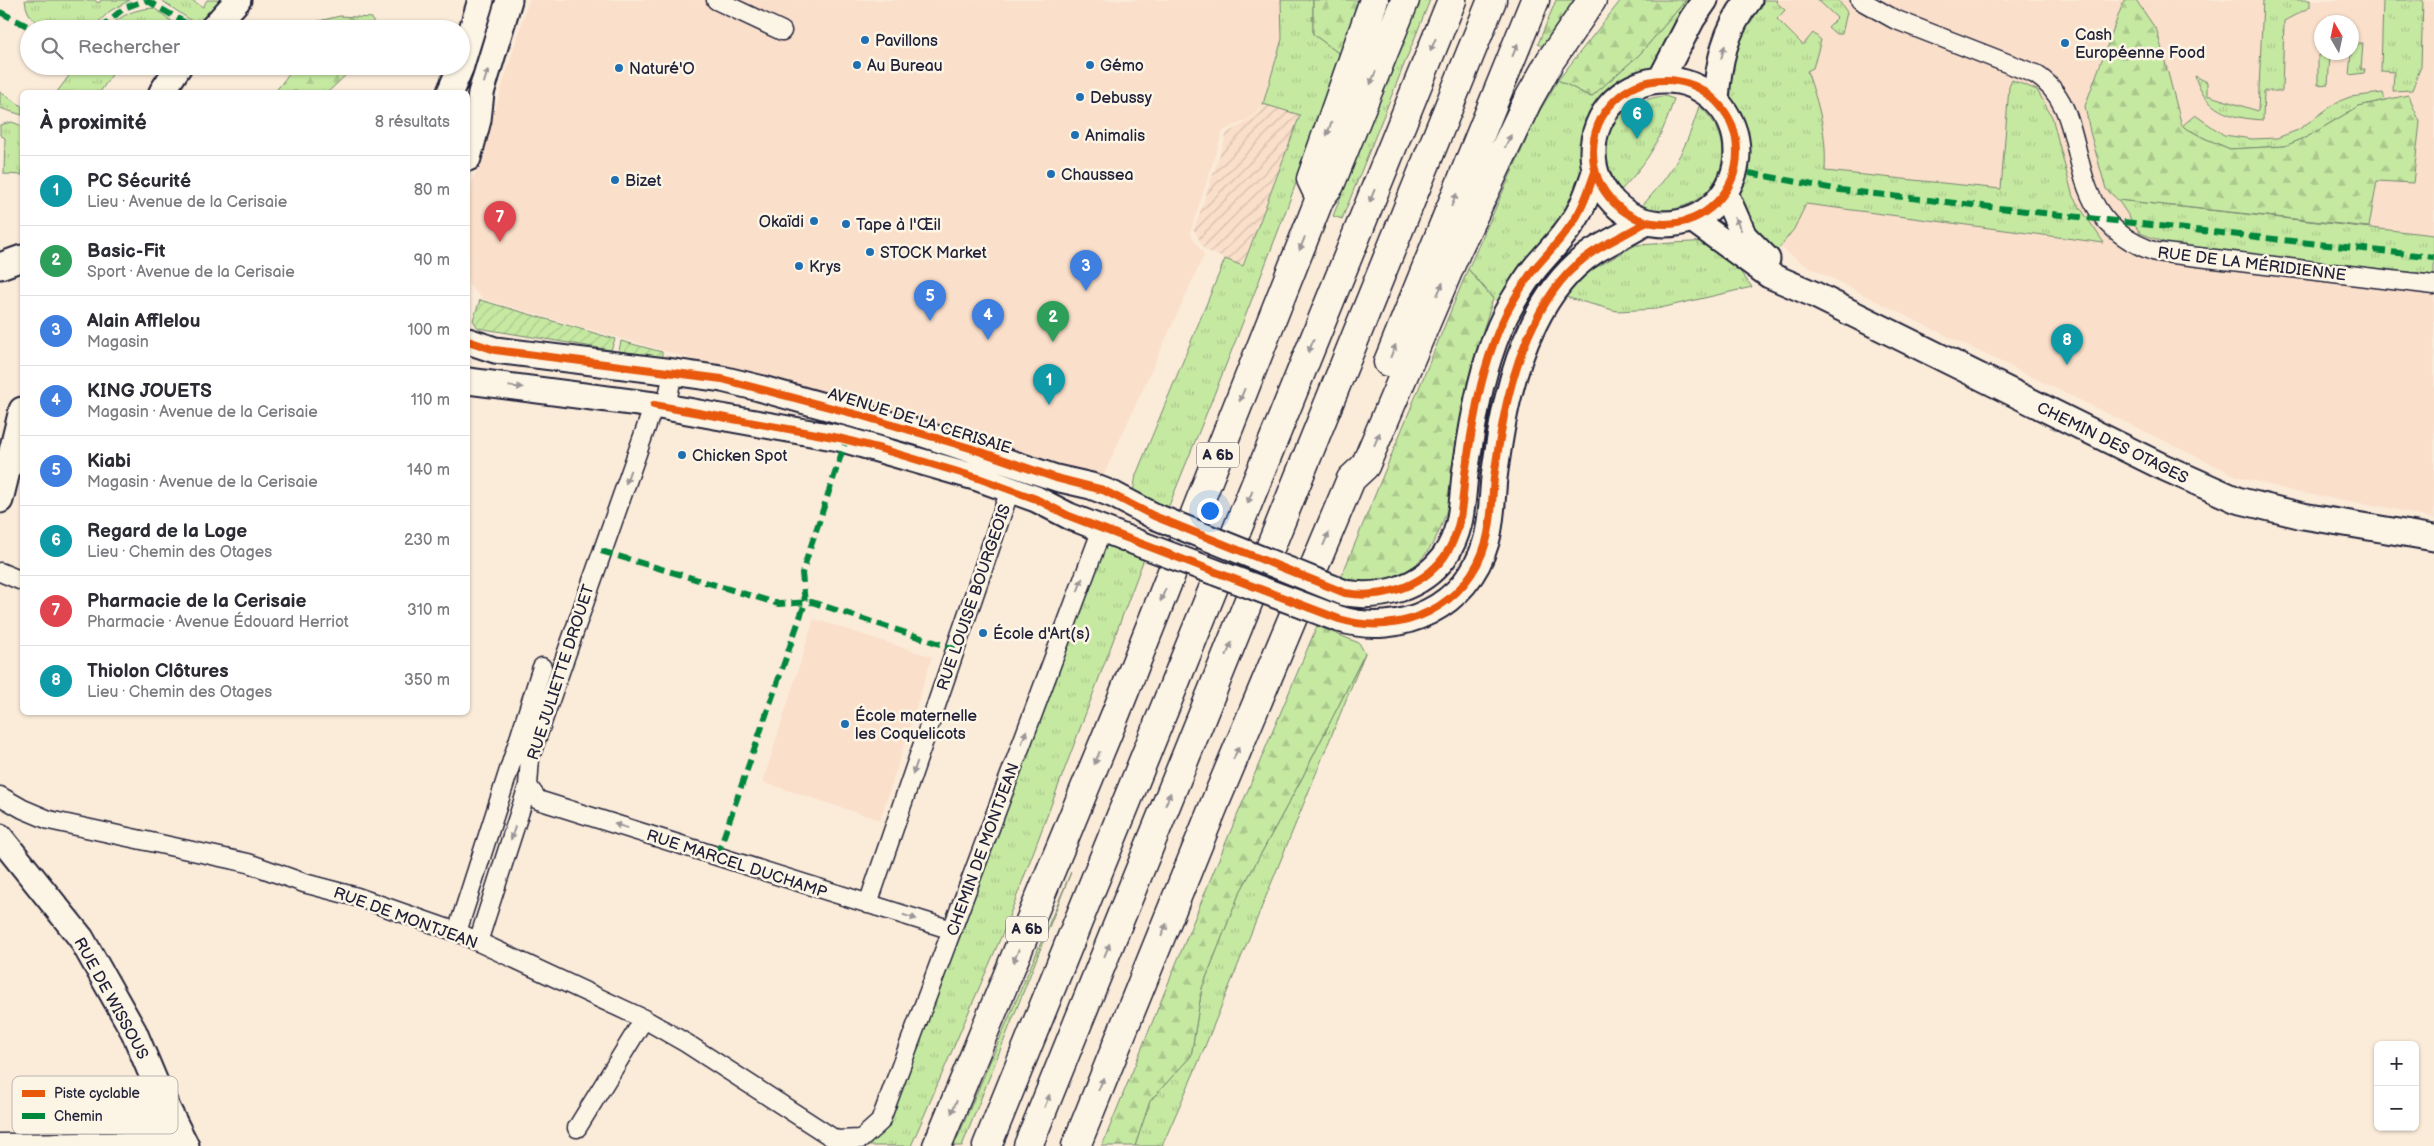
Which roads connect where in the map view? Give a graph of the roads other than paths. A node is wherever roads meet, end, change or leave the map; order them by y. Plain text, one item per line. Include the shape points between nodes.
1 (238, 0) edge
2 (481, 0) edge
3 (509, 0) edge
4 (716, 0) edge
5 (1374, 0) edge
6 (1405, 0) edge
7 (1452, 0) edge
8 (1492, 0) edge
9 (1535, 0) edge
10 (1592, 0) edge
11 (1704, 0) edge
12 (1749, 0) edge
13 (1860, 0) edge
14 (220, 20) edge
15 (782, 31) dead end
16 (470, 36) edge
17 (173, 75) edge
18 (457, 75) edge
19 (1661, 79) junction
20 (163, 90) edge
21 (451, 90) edge
22 (1716, 100) junction
23 (470, 150) edge
24 (1595, 172) junction
25 (1725, 193) junction
26 (1320, 198) junction
27 (1692, 219) junction
28 (1646, 222) junction
29 (2434, 285) edge
30 (1810, 293) junction
31 (470, 342) edge
32 (673, 372) junction
33 (470, 381) edge
34 (660, 406) junction
35 (20, 418) edge
36 (1351, 479) junction
37 (1010, 490) junction
38 (0, 500) edge
39 (1102, 529) junction
40 (2434, 538) edge
41 (0, 572) edge
42 (20, 580) edge
43 (542, 667) dead end
44 (528, 786) junction
45 (0, 796) edge
46 (0, 838) edge
47 (868, 904) junction
48 (952, 930) junction
49 (457, 932) junction
50 (478, 942) junction
51 (644, 1019) junction
52 (154, 1076) edge
53 (577, 1128) dead end
54 (178, 1129) edge
55 (836, 1140) joint
56 (184, 1142) edge
57 (0, 1143) edge
58 (938, 1146) edge
59 (986, 1146) edge
60 (1028, 1146) edge
61 (1076, 1146) edge

1 - 14 street
2 - 16 street
23 -> 3 street via 481,93
4 - 15 street
5 -> 26 highway via 1311,179
6 -> 26 highway, A 6b via 1330,185
7 -> 59 highway
60 -> 8 highway
36 -> 9 highway via 1349,459
36 -> 10 highway via 1365,466 1458,250 1527,102 1550,61
11 - 19 street
22 -> 12 street via 1723,50
13 - 29 street, RUE DE LA MÉRIDIENNE via 1894,19 2044,79 2065,110 2094,205 2116,230 2138,246 2156,252
17 - 20 street
18 - 21 street
19 - 22 street via 1689,83
19 - 24 street via 1626,90 1606,110 1594,135 1592,154
22 - 25 street via 1728,116 1738,152 1735,171
24 - 28 street via 1611,200 1622,210
24 - 32 street, AVENUE DE LA CERISAIE, bridge via 1579,213 1511,305 1488,363 1475,413 1460,520 1452,544 1438,565 1416,582 1383,594 1345,593 1154,516 1103,490 1056,478 917,432 760,388
25 - 27 street via 1709,209
30 -> 25 street, CHEMIN DES OTAGES via 1744,236
26 -> 58 highway, A 6b via 1116,713
27 - 28 street via 1676,223
27 - 30 street, CHEMIN DES OTAGES via 1769,275
28 - 39 street, bridge via 1577,265 1550,296 1533,326 1511,387 1498,449 1487,541 1476,566 1443,604 1425,614 1391,625 1361,624 1339,619
30 - 40 street, CHEMIN DES OTAGES via 2161,466 2237,500 2302,516
31 - 32 street, AVENUE DE LA CERISAIE via 495,350
32 - 34 street, RUE JULIETTE DROUET
33 -> 34 street
34 - 37 street via 839,438
34 -> 44 street, RUE JULIETTE DROUET via 644,431 530,758
35 - 38 street
61 -> 36 highway via 1224,780
37 - 39 street
37 -> 47 street, RUE LOUISE BOURGEOIS
48 -> 39 street, CHEMIN DE MONTJEAN
41 - 42 street
43 - 49 street
47 -> 44 street, RUE MARCEL DUCHAMP via 538,800
44 -> 50 street, RUE JULIETTE DROUET
45 - 49 street, RUE DE MONTJEAN via 49,820 248,863
46 - 52 street, RUE DE WISSOUS via 85,945 134,1032
47 -> 48 street, RUE MARCEL DUCHAMP
48 - 55 street, CHEMIN DE MONTJEAN via 880,1122 861,1139
49 - 50 street, RUE DE MONTJEAN
50 - 51 street, RUE DE MONTJEAN
51 - 53 street
51 - 55 street, RUE DE MONTJEAN via 686,1042
54 - 56 street, RUE DE WISSOUS
56 - 57 street

